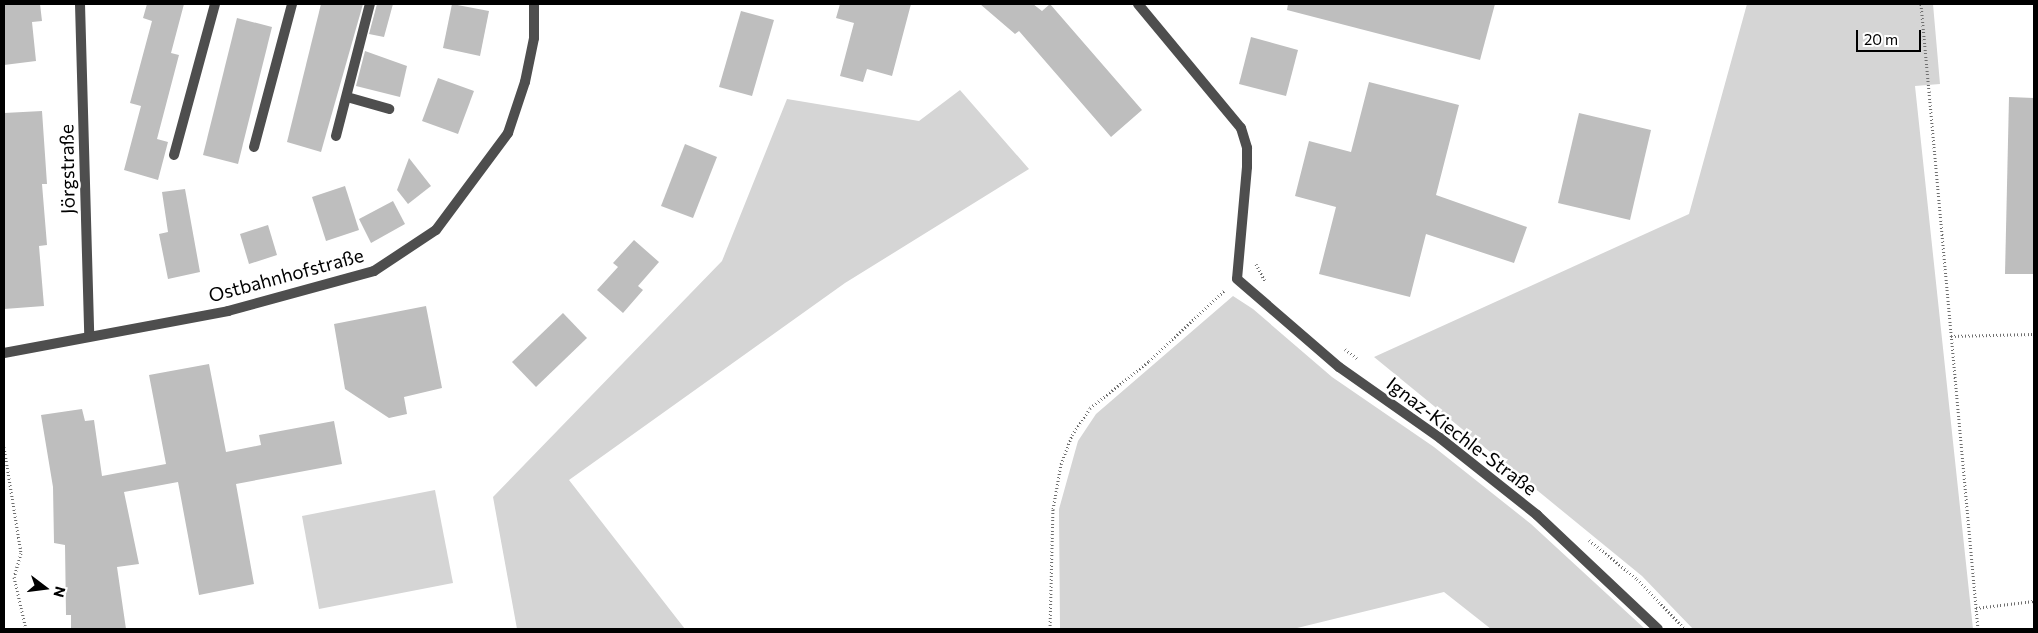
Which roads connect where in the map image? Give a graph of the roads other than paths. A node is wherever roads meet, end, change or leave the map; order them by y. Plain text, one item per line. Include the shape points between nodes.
1 (80, 4) edge
2 (215, 4) edge
3 (292, 4) edge
4 (370, 4) edge
5 (534, 4) edge
6 (1138, 4) edge
7 (346, 98) junction
8 (389, 109) dead end
9 (336, 136) dead end
10 (254, 147) dead end
11 (174, 155) dead end
12 (89, 334) junction
13 (4, 352) edge
14 (1658, 629) edge

1 - 12 street, Jörgstraße
2 - 11 street
3 - 10 street
4 - 7 street
5 - 12 street, Ostbahnhofstraße via 534,38 527,73 508,133 436,230 374,271 228,311
6 - 14 street, Ignaz-Kiechle-Straße via 1241,128 1247,148 1247,167 1237,279 1339,367 1440,438 1537,514
7 - 8 street
7 - 9 street
12 - 13 street, Ostbahnhofstraße

